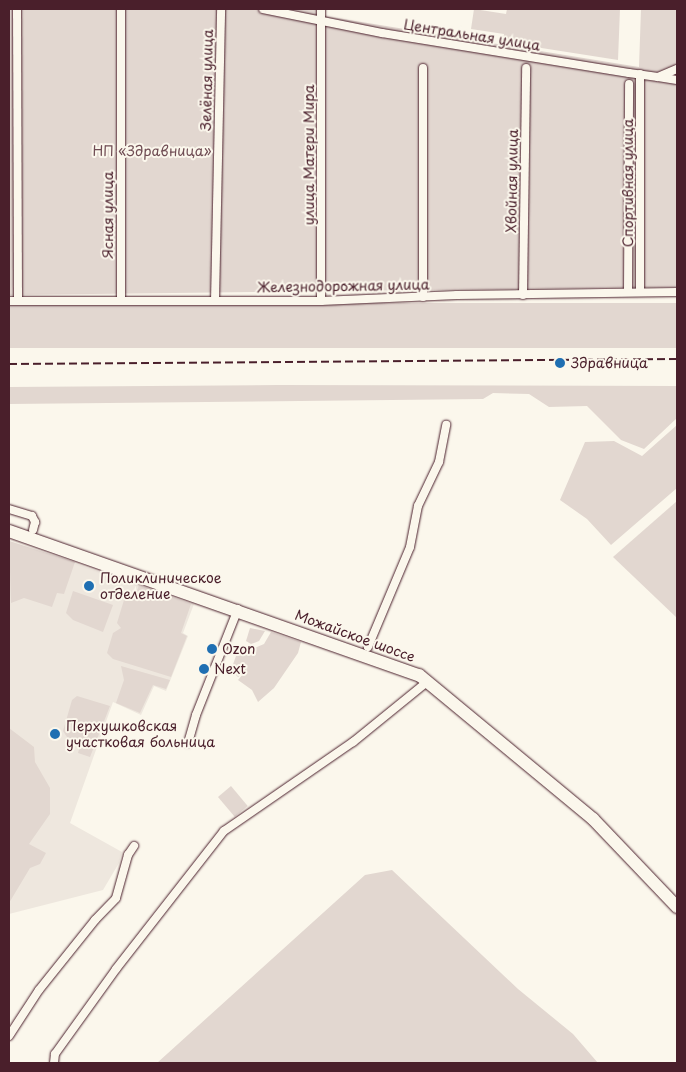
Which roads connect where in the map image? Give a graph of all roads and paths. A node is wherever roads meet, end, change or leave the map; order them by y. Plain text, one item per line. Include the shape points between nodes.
1 (17, 9) edge
2 (121, 9) edge
3 (220, 9) edge
4 (263, 9) edge
5 (321, 9) edge
6 (320, 19) junction
7 (423, 68) dead end
8 (526, 68) dead end
9 (677, 69) edge
10 (640, 74) junction
11 (658, 77) junction
12 (677, 80) edge
13 (629, 84) dead end
14 (628, 292) junction
15 (640, 292) junction
16 (677, 292) edge
17 (524, 295) junction
18 (423, 297) junction
19 (9, 301) edge
20 (18, 301) junction
21 (121, 301) junction
22 (215, 301) junction
23 (321, 301) junction
24 (446, 426) dead end
25 (9, 509) edge
26 (9, 523) edge
27 (33, 530) junction
28 (9, 531) edge
29 (238, 610) junction
30 (368, 647) junction
31 (428, 681) junction
32 (188, 743) dead end
33 (134, 846) dead end
34 (677, 895) edge
35 (677, 907) edge
36 (9, 1036) edge
37 (54, 1063) edge

1 - 20 street
2 - 21 street, Ясная улица
3 - 22 street, Зелёная улица
4 - 6 street, Центральная улица
5 - 6 street, улица Матери Мира
6 - 10 street, Центральная улица via 382,33
6 - 23 street, улица Матери Мира
7 - 18 street
8 - 17 street, Хвойная улица
9 - 11 street
10 - 11 street, Центральная улица
10 - 15 street, Спортивная улица
11 - 12 street, Центральная улица
13 - 14 street
14 - 15 street, Железнодорожная улица
14 - 17 street, Железнодорожная улица
15 - 16 street, Железнодорожная улица
17 - 18 street, Железнодорожная улица
18 - 23 street, Железнодорожная улица
19 - 20 street, Железнодорожная улица
20 - 21 street, Железнодорожная улица
21 - 22 street, Железнодорожная улица
22 - 23 street, Железнодорожная улица
24 - 30 street via 439,462 418,506 410,548
25 - 27 street via 32,516 35,522
26 - 27 main road, Можайское шоссе
27 - 30 main road, Можайское шоссе
28 - 29 main road, Можайское шоссе
29 - 31 main road, Можайское шоссе via 398,666
29 - 32 street
30 - 34 main road, Можайское шоссе via 409,662 447,686 598,813
31 - 35 main road, Можайское шоссе via 593,819
31 - 37 street via 352,742 224,831 116,969 55,1054
33 - 36 street via 128,854 116,898 39,990

